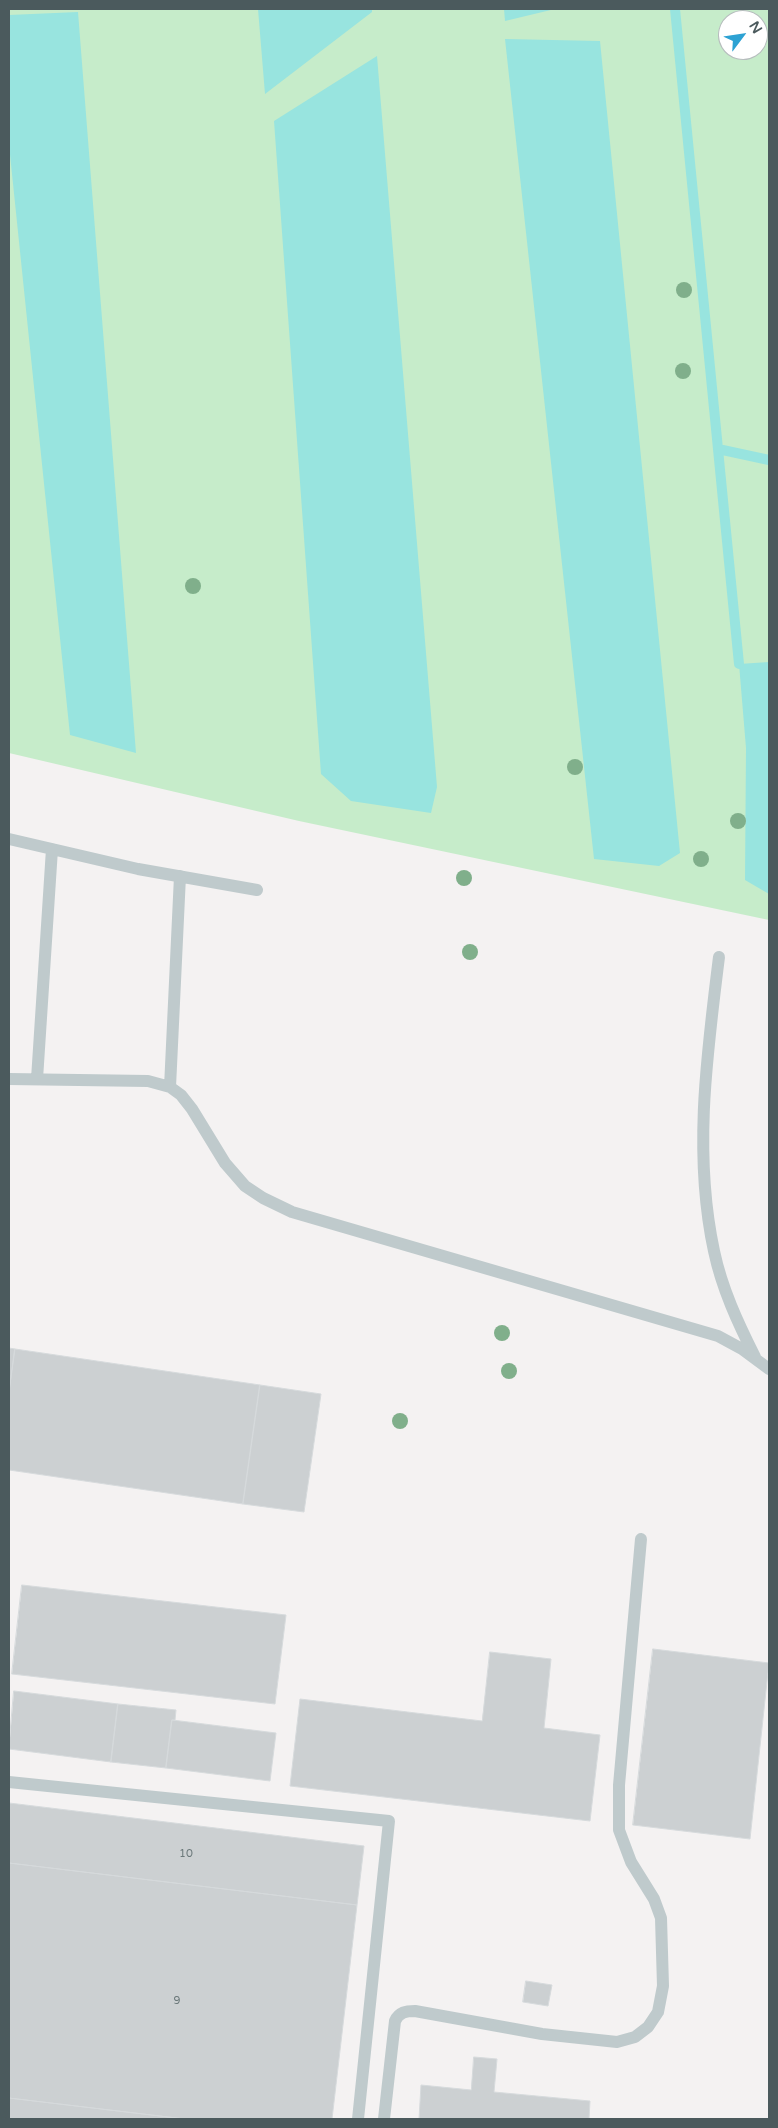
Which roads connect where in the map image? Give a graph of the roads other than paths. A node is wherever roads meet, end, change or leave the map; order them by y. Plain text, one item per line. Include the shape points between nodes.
1 (9, 839) edge
2 (52, 849) junction
3 (180, 876) junction
4 (257, 890) dead end
5 (719, 957) dead end
6 (9, 1079) edge
7 (37, 1079) junction
8 (170, 1087) junction
9 (755, 1359) junction
10 (769, 1369) edge
11 (641, 1539) dead end
12 (9, 1782) edge
13 (358, 2119) edge
14 (384, 2119) edge

1 - 2 lane
2 - 3 lane
2 - 7 lane
3 - 4 lane
3 - 8 lane
5 - 9 lane via 706,1068 705,1192 714,1252 730,1306
6 - 7 lane
7 - 8 lane via 148,1081
8 - 9 lane via 192,1109 225,1163 245,1186 292,1212 718,1336
9 - 10 lane
11 - 14 lane via 619,1785 619,1830 631,1862 654,1899 661,1918 662,1986 658,2012 648,2027 635,2037 617,2042 542,2034 404,2011 395,2021
12 - 13 lane via 389,1821

